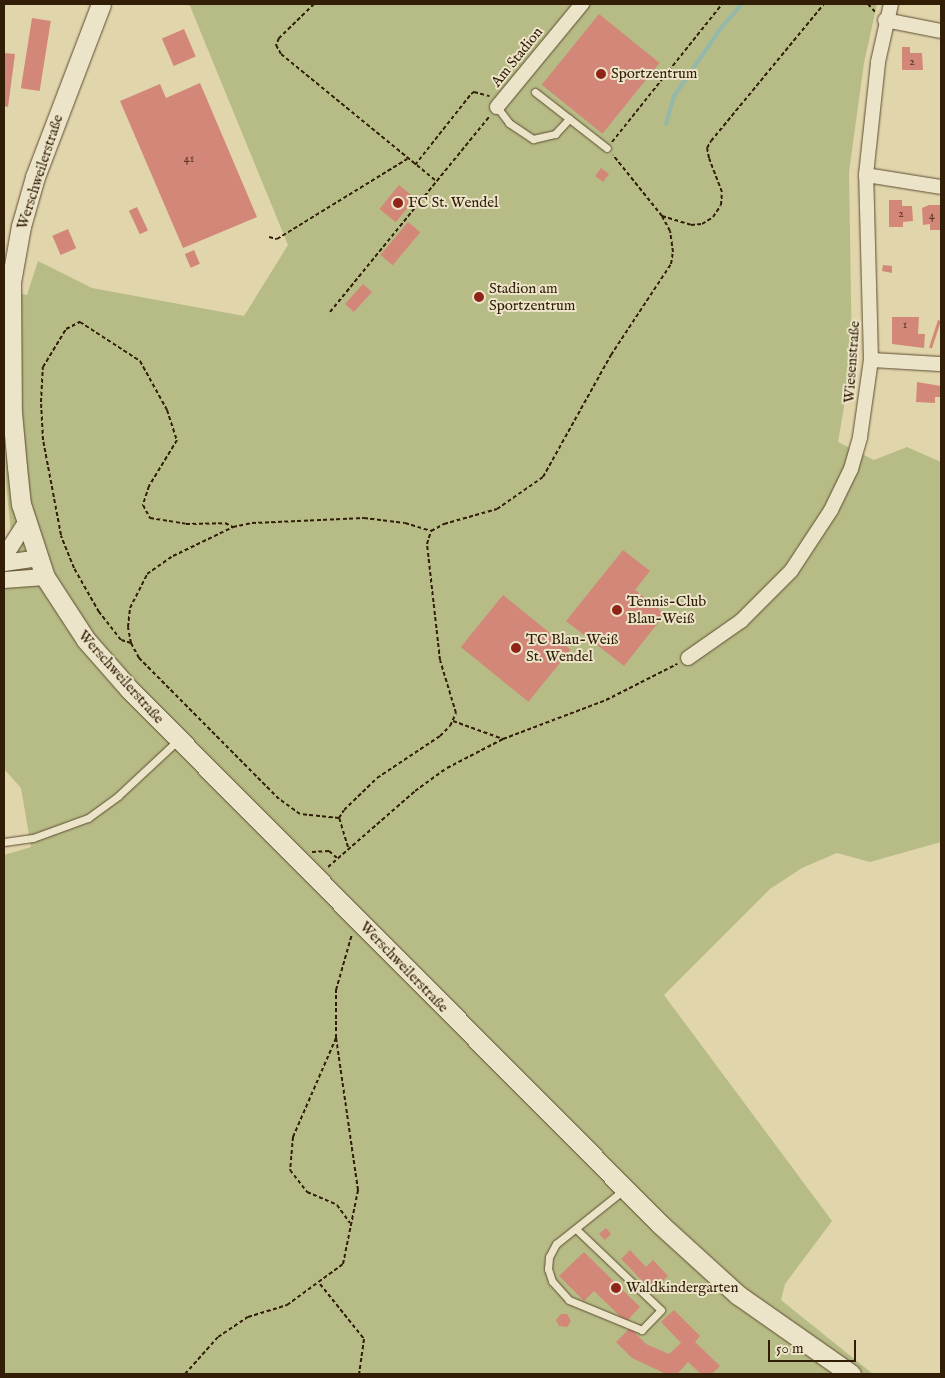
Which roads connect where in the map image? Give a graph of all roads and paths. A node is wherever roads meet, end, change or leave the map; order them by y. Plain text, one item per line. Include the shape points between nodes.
1 (101, 4) edge
2 (314, 4) edge
3 (582, 4) edge
4 (722, 4) edge
5 (824, 4) edge
6 (891, 4) edge
7 (885, 20) junction
8 (941, 31) edge
9 (534, 92) dead end
10 (497, 107) junction
11 (569, 119) junction
12 (607, 148) joint
13 (407, 159) junction
14 (620, 163) dead end
15 (415, 165) junction
16 (866, 175) junction
17 (435, 180) junction
18 (941, 187) edge
19 (662, 216) junction
20 (269, 237) dead end
21 (330, 312) dead end
22 (7, 360) edge
23 (871, 360) junction
24 (941, 364) edge
25 (27, 521) junction
26 (233, 527) junction
27 (431, 531) junction
28 (4, 558) edge
29 (39, 558) junction
30 (4, 563) edge
31 (45, 577) junction
32 (4, 580) edge
33 (131, 643) junction
34 (688, 658) joint
35 (454, 721) junction
36 (503, 739) junction
37 (179, 740) junction
38 (339, 818) junction
39 (4, 842) edge
40 (348, 847) junction
41 (306, 848) dead end
42 (337, 858) junction
43 (318, 876) junction
44 (357, 917) junction
45 (336, 1038) junction
46 (626, 1189) junction
47 (350, 1223) junction
48 (576, 1229) junction
49 (320, 1284) junction
50 (185, 1374) edge
51 (359, 1374) edge
52 (851, 1374) edge

1 - 22 main road, Werschweilerstraße via 35,177 21,226 11,282
2 - 13 path via 279,38 276,46 281,54
3 - 10 street, Am Stadion
4 - 12 path
5 - 19 path via 710,141 707,148 709,158 722,192 720,205 713,217 702,224 691,225
6 - 7 street, Wiesenstraße
7 - 8 street
7 - 16 street, Wiesenstraße
9 - 11 lane
10 - 11 lane via 509,123 533,138 555,134
10 - 15 path via 486,94 474,92
10 - 17 path via 472,141
11 - 12 lane
13 - 15 path
13 - 20 path via 277,239
14 - 19 path
15 - 17 path
16 - 18 street
16 - 23 street, Wiesenstraße
17 - 21 path
19 - 27 path via 670,231 671,264 611,355 543,477 497,509 444,524
22 - 25 main road, Werschweilerstraße via 17,467
23 - 24 street
23 - 34 street, Wiesenstraße via 860,437 851,469 814,540 765,600 719,639
25 - 28 street
25 - 29 main road, Werschweilerstraße
26 - 27 path via 271,521 364,518
26 - 33 path via 173,556 147,574 130,608
26 - 33 path via 225,523 186,524 150,518 143,506 149,486 177,440 167,410 140,361 80,322 66,329 43,367 41,402 42,440 61,534 74,568 99,612 121,640
27 - 35 path via 427,544 440,660 455,701
29 - 30 street
29 - 31 main road, Werschweilerstraße
31 - 32 street
31 - 37 main road, Werschweilerstraße via 86,640
33 - 38 path via 139,658 279,799 300,814
34 - 36 path via 606,700
35 - 36 path
35 - 38 path via 440,736 377,778
36 - 40 path via 447,768
37 - 39 lane via 118,796 88,818 39,836
37 - 43 main road, Werschweilerstraße
38 - 40 path
40 - 42 path
41 - 42 path via 313,852 329,851
42 - 43 path
43 - 44 main road, Werschweilerstraße
44 - 45 path via 336,990
44 - 46 main road, Werschweilerstraße via 449,1014
45 - 47 path via 358,1190
45 - 47 path via 293,1137 290,1170 307,1192 337,1205
46 - 48 lane
46 - 52 main road, Werschweilerstraße via 738,1295
47 - 49 path via 343,1264
48 - 48 lane via 556,1244 549,1256 552,1281 560,1293 585,1309 642,1330 661,1310
49 - 50 path via 287,1305 248,1317 218,1337
49 - 51 path via 364,1340

